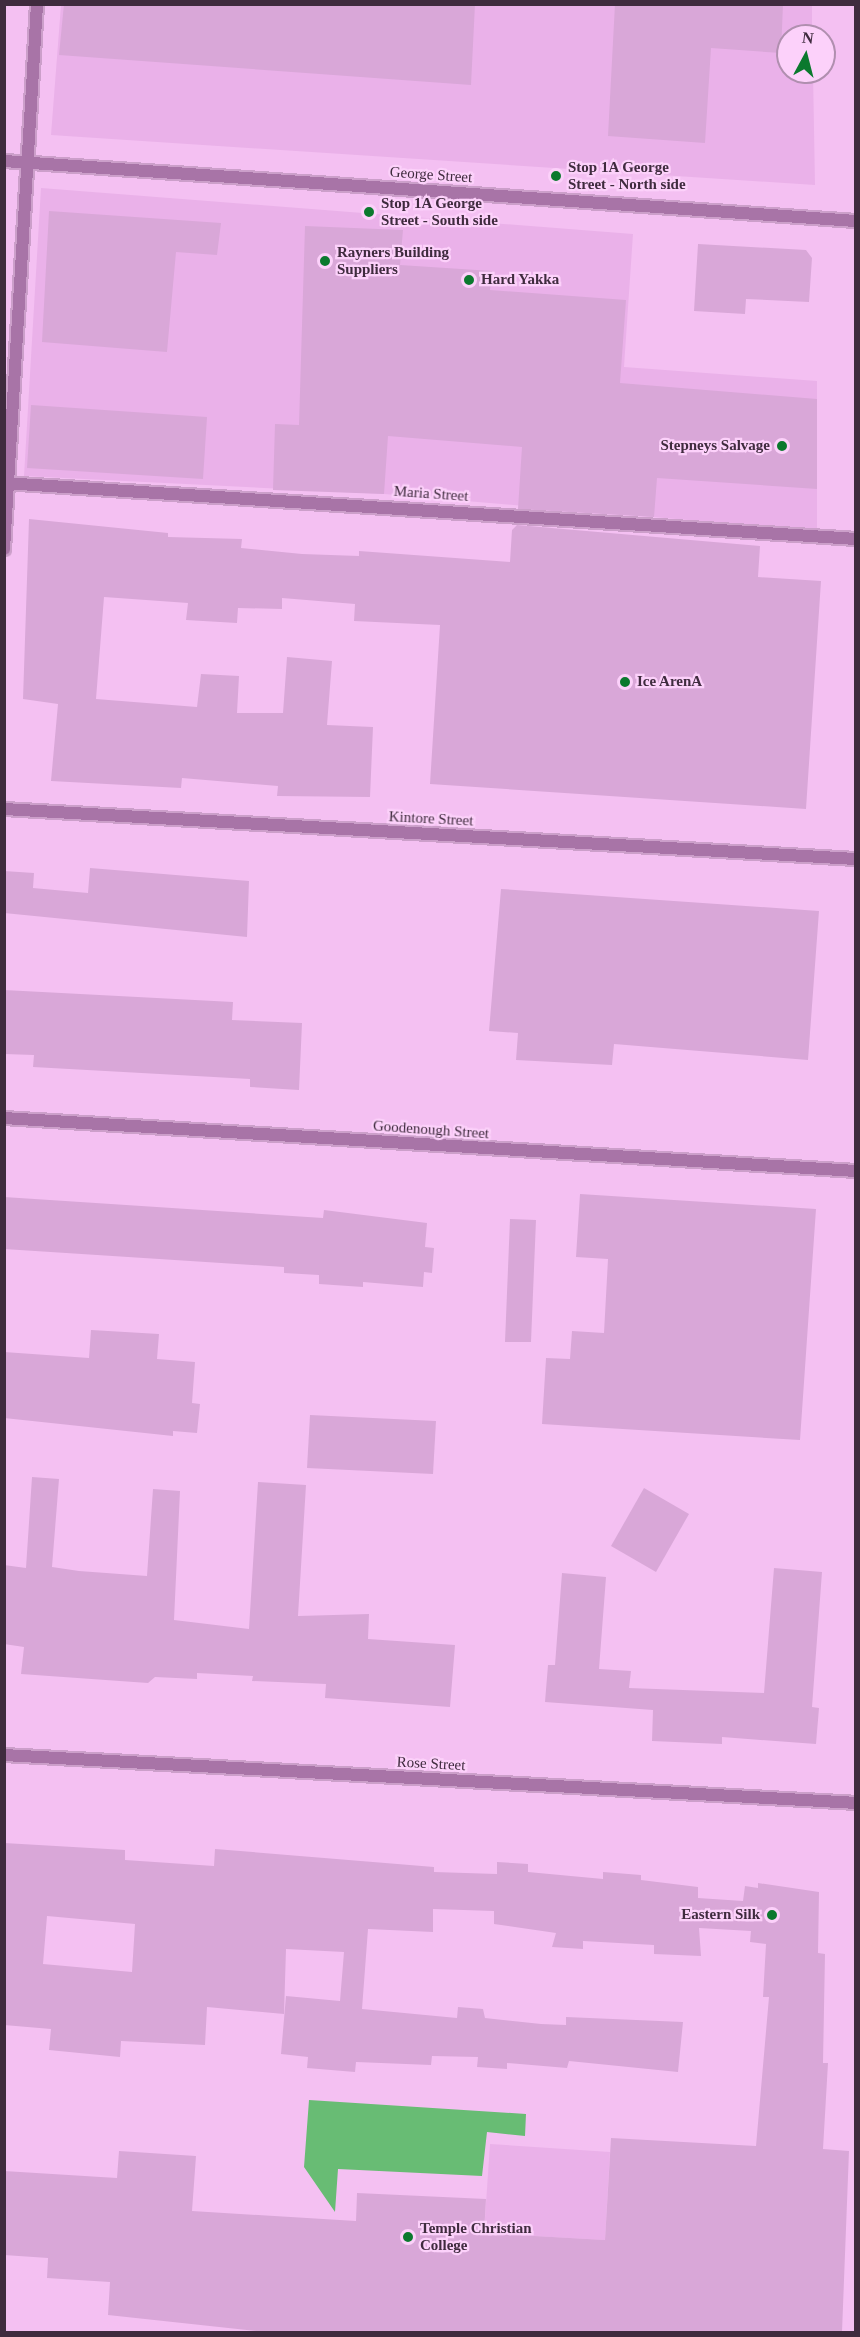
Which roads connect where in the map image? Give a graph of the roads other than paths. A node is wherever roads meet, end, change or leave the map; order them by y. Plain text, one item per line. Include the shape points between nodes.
1 (37, 4) edge
2 (4, 161) edge
3 (26, 162) junction
4 (855, 221) edge
5 (7, 483) edge
6 (855, 538) edge
7 (4, 549) edge
8 (4, 809) edge
9 (855, 860) edge
10 (4, 1118) edge
11 (855, 1171) edge
12 (4, 1755) edge
13 (855, 1803) edge

1 - 3 street
2 - 3 street, George Street
3 - 4 street, George Street
3 - 5 street
5 - 6 street, Maria Street
5 - 7 street
8 - 9 street, Kintore Street
10 - 11 street, Goodenough Street
12 - 13 street, Rose Street

